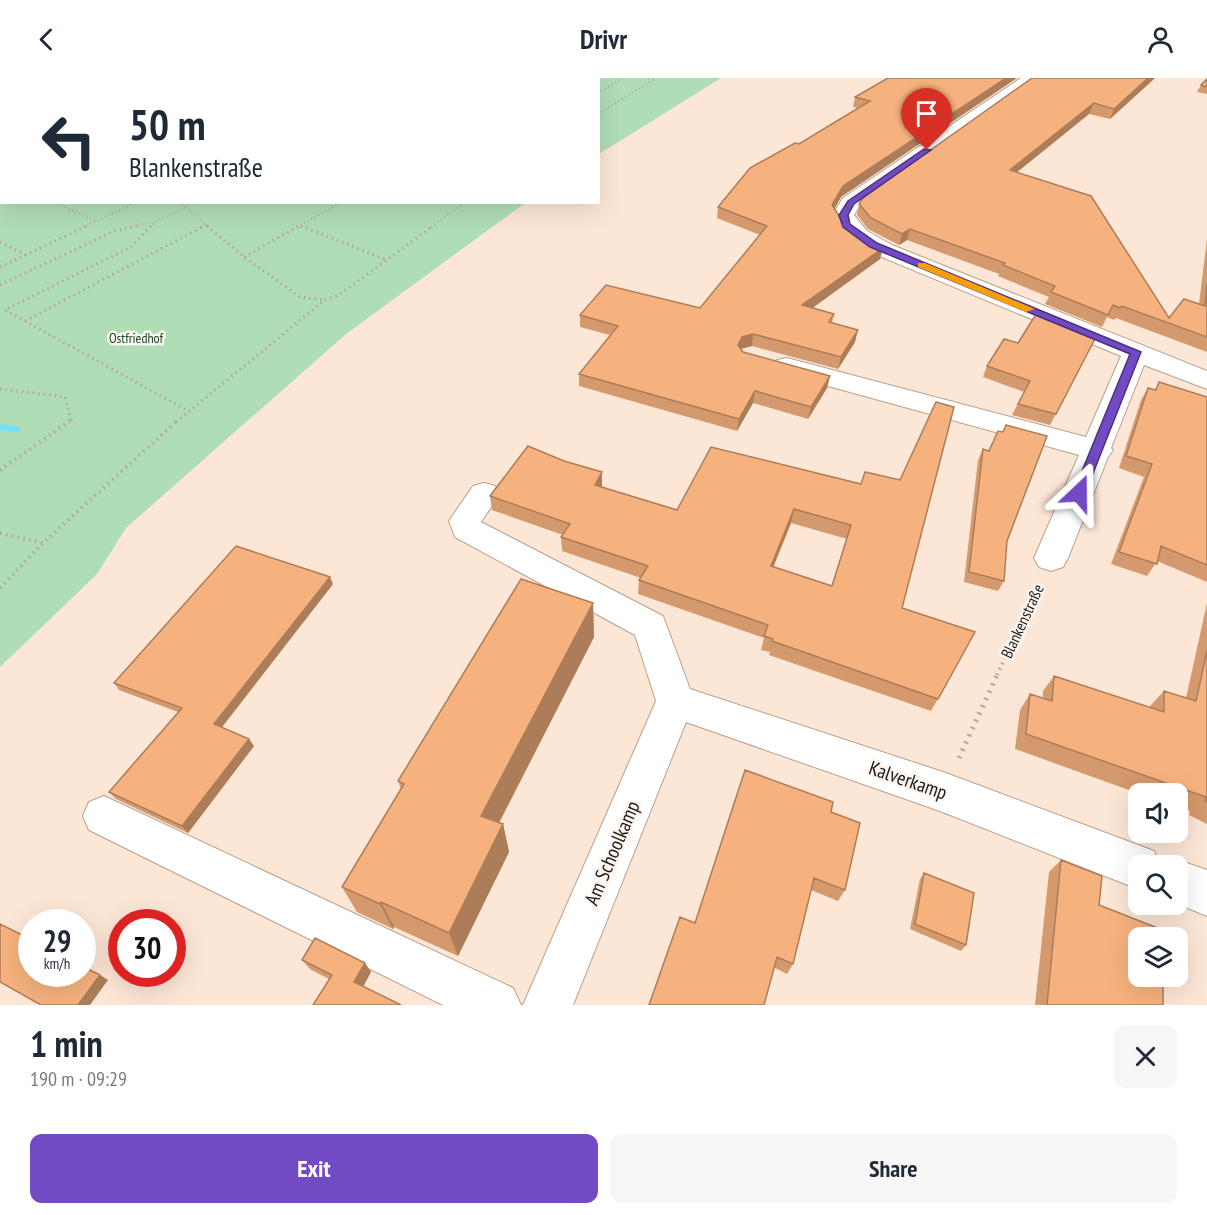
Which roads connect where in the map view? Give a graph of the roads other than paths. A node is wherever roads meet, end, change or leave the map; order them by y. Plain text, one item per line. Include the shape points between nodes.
1 (1032, 78) edge
2 (1136, 352) junction
3 (763, 359) edge
4 (1207, 381) edge
5 (1098, 450) junction
6 (484, 494) dead end
7 (1051, 558) road end
8 (675, 701) junction
9 (104, 816) dead end
10 (1128, 863) edge
11 (1188, 886) edge
12 (1207, 893) edge
13 (496, 1005) edge
14 (548, 1005) edge

1 - 2 street via 851,203 843,215 846,225 873,245
2 - 4 street
2 - 5 street
3 - 5 street
5 - 7 street
6 - 8 street via 467,516 467,528 650,626
8 - 10 street, Kalverkamp via 943,792
8 - 14 street, Am Schoolkamp
9 - 13 street
11 - 12 street

